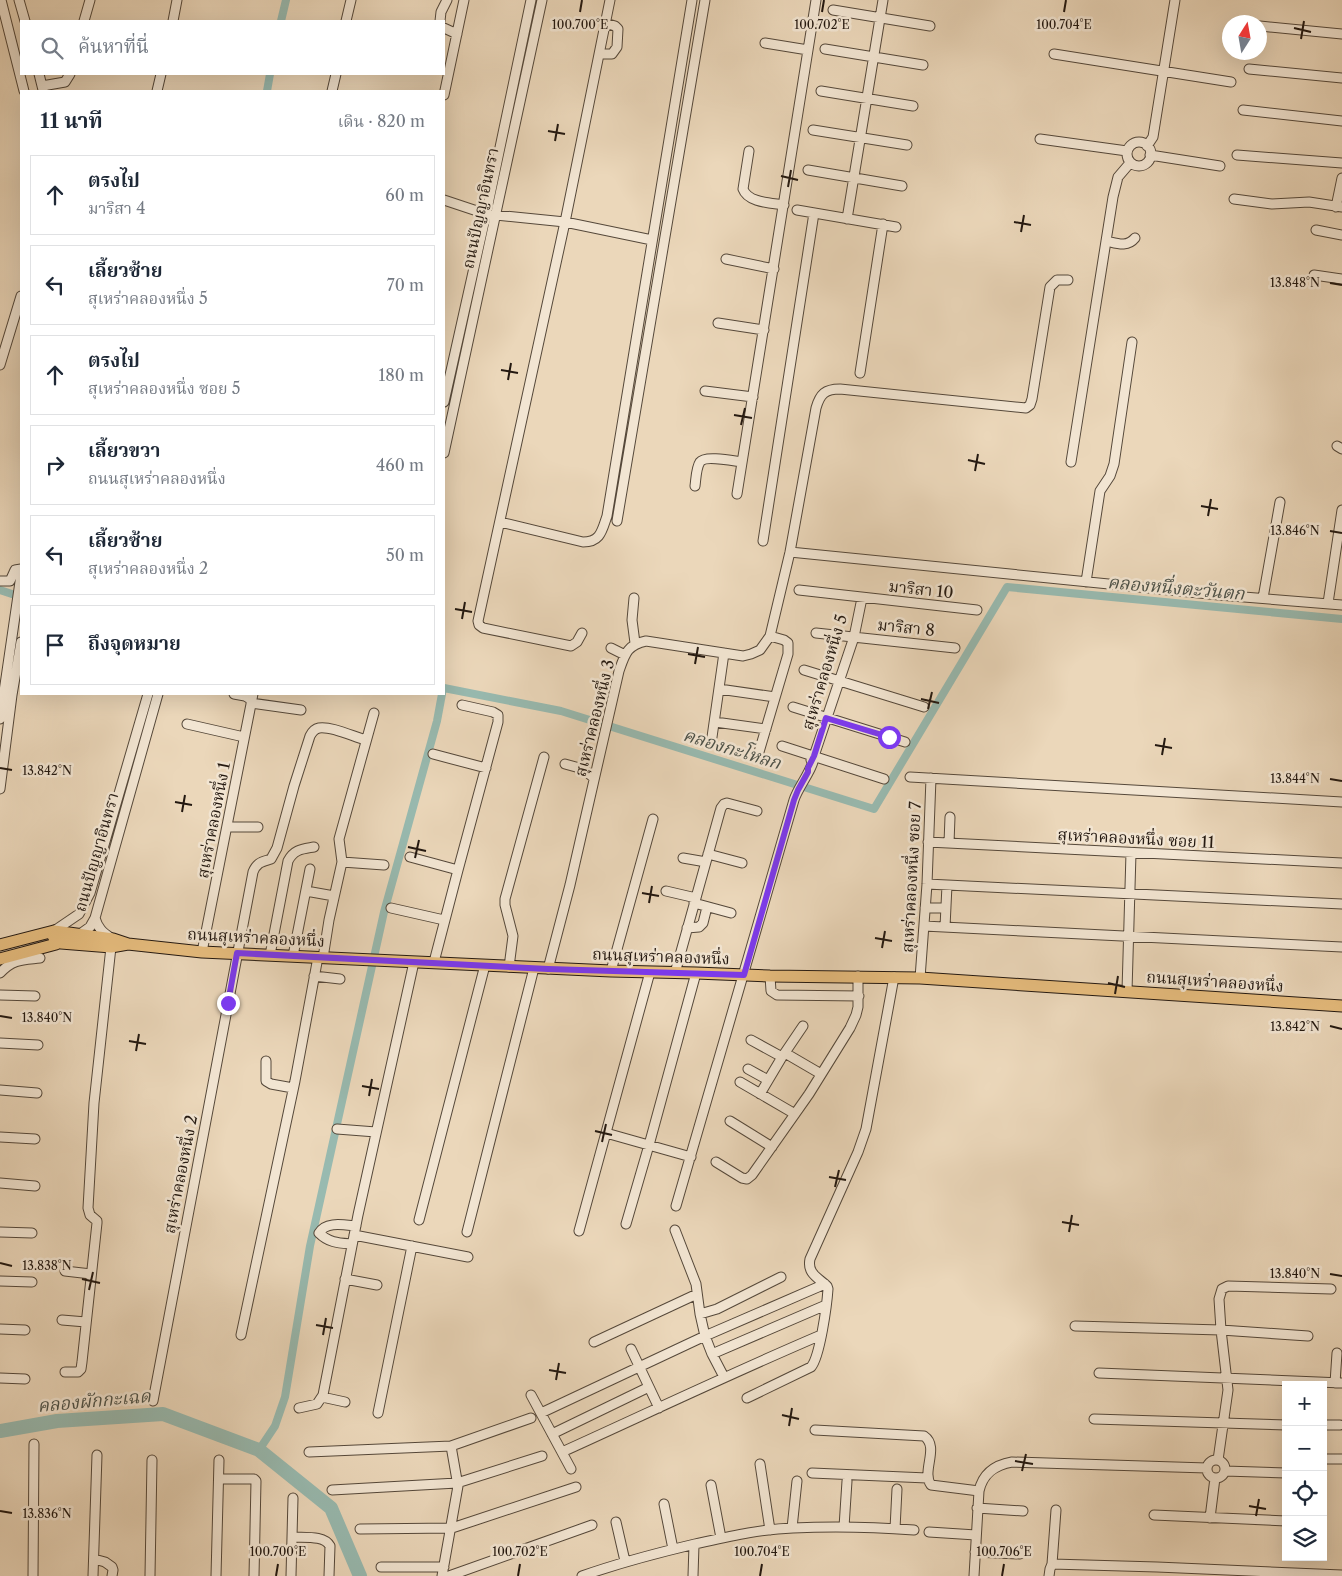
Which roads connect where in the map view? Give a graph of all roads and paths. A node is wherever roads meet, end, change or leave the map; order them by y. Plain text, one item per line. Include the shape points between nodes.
1 (1, 0) edge
2 (19, 0) edge
3 (90, 0) edge
4 (178, 0) edge
5 (351, 0) edge
6 (447, 0) edge
7 (464, 0) edge
8 (531, 0) edge
9 (542, 0) edge
10 (610, 0) edge
11 (692, 0) edge
12 (705, 0) edge
13 (816, 0) edge
14 (883, 0) edge
15 (1175, 0) edge
16 (833, 10) dead end
17 (880, 17) junction
18 (25, 20) edge
19 (84, 20) edge
20 (173, 20) edge
21 (346, 20) edge
22 (440, 20) edge
23 (605, 23) junction
24 (930, 26) dead end
25 (1267, 27) edge
26 (445, 28) edge
27 (457, 34) junction
28 (1342, 34) edge
29 (765, 43) dead end
30 (825, 49) dead end
31 (808, 50) junction
32 (599, 54) junction
33 (1054, 54) dead end
34 (873, 57) junction
35 (922, 65) dead end
36 (1249, 69) dead end
37 (1164, 71) junction
38 (39, 75) edge
39 (69, 75) edge
40 (161, 75) edge
41 (336, 75) edge
42 (1342, 78) edge
43 (1231, 82) dead end
44 (43, 89) edge
45 (24, 90) edge
46 (157, 90) edge
47 (332, 90) edge
48 (445, 90) edge
49 (821, 91) dead end
50 (867, 98) junction
51 (913, 106) dead end
52 (1243, 110) dead end
53 (1342, 121) edge
54 (813, 130) dead end
55 (860, 137) junction
56 (1040, 139) dead end
57 (907, 145) dead end
58 (1147, 146) junction
59 (749, 150) dead end
60 (1127, 151) junction
61 (1150, 155) junction
62 (1237, 155) dead end
63 (1130, 162) junction
64 (1342, 163) edge
65 (1220, 166) dead end
66 (808, 170) dead end
67 (854, 178) junction
68 (1342, 178) edge
69 (902, 186) dead end
70 (1234, 198) dead end
71 (445, 200) edge
72 (784, 205) junction
73 (1339, 207) edge
74 (797, 210) dead end
75 (814, 213) junction
76 (486, 214) junction
77 (496, 214) junction
78 (847, 219) junction
79 (565, 222) junction
80 (883, 224) junction
81 (896, 227) dead end
82 (1316, 230) dead end
83 (666, 234) junction
84 (1342, 235) edge
85 (653, 236) junction
86 (1135, 238) dead end
87 (1106, 241) junction
88 (650, 251) junction
89 (662, 254) junction
90 (726, 259) dead end
91 (774, 269) junction
92 (1314, 276) dead end
93 (1342, 279) edge
94 (1068, 280) dead end
95 (20, 299) edge
96 (718, 323) dead end
97 (764, 330) junction
98 (1132, 342) dead end
99 (0, 365) edge
100 (860, 373) dead end
101 (705, 390) dead end
102 (753, 397) junction
103 (445, 398) edge
104 (445, 448) edge
105 (742, 462) junction
106 (1071, 462) dead end
107 (695, 486) dead end
108 (737, 494) dead end
109 (1280, 502) dead end
110 (1342, 510) edge
111 (500, 522) junction
112 (617, 522) dead end
113 (763, 541) dead end
114 (790, 552) junction
115 (20, 569) edge
116 (0, 581) edge
117 (1086, 582) junction
118 (20, 586) edge
119 (799, 590) dead end
120 (634, 598) dead end
121 (862, 598) junction
122 (1263, 598) junction
123 (1328, 604) junction
124 (1342, 605) edge
125 (977, 610) dead end
126 (582, 633) dead end
127 (816, 633) dead end
128 (770, 636) junction
129 (854, 637) junction
130 (635, 644) junction
131 (20, 648) edge
132 (611, 648) dead end
133 (955, 648) dead end
134 (724, 654) junction
135 (625, 655) junction
136 (804, 670) dead end
137 (839, 680) junction
138 (719, 689) junction
139 (148, 695) edge
140 (158, 695) edge
141 (238, 695) edge
142 (775, 697) junction
143 (252, 699) edge
144 (462, 705) dead end
145 (792, 707) dead end
146 (924, 708) dead end
147 (300, 710) dead end
148 (374, 713) dead end
149 (826, 718) junction
150 (0, 719) edge
151 (714, 722) junction
152 (187, 724) dead end
153 (766, 729) junction
154 (244, 737) junction
155 (712, 737) dead end
156 (366, 740) junction
157 (905, 742) dead end
158 (782, 746) dead end
159 (758, 752) dead end
160 (433, 754) dead end
161 (814, 756) junction
162 (544, 757) dead end
163 (565, 764) dead end
164 (486, 768) junction
165 (910, 777) dead end
166 (594, 778) junction
167 (931, 778) junction
168 (884, 779) dead end
169 (0, 789) edge
170 (1342, 802) edge
171 (756, 812) dead end
172 (950, 817) dead end
173 (653, 819) dead end
174 (227, 827) junction
175 (258, 827) dead end
176 (928, 842) junction
177 (949, 843) junction
178 (314, 847) dead end
179 (1131, 853) junction
180 (410, 857) dead end
181 (683, 858) dead end
182 (707, 858) junction
183 (342, 862) junction
184 (742, 863) dead end
185 (1342, 863) edge
186 (384, 865) dead end
187 (310, 869) dead end
188 (458, 870) junction
189 (927, 884) junction
190 (947, 885) junction
191 (306, 891) junction
192 (666, 891) dead end
193 (1130, 894) junction
194 (334, 896) junction
195 (695, 900) junction
196 (1342, 904) edge
197 (707, 907) junction
198 (391, 908) dead end
199 (925, 908) junction
200 (946, 908) junction
201 (731, 914) dead end
202 (95, 918) junction
203 (444, 920) junction
204 (924, 926) junction
205 (945, 927) junction
206 (687, 928) junction
207 (54, 931) junction
208 (80, 935) junction
209 (1128, 936) junction
210 (3, 942) edge
211 (112, 943) junction
212 (59, 944) junction
213 (1342, 947) edge
214 (202, 952) junction
215 (237, 953) junction
216 (270, 955) junction
217 (293, 956) junction
218 (40, 958) dead end
219 (320, 958) junction
220 (0, 960) edge
221 (414, 962) junction
222 (434, 962) junction
223 (485, 965) junction
224 (509, 967) junction
225 (534, 968) junction
226 (548, 969) junction
227 (611, 971) junction
228 (0, 972) edge
229 (650, 972) junction
230 (675, 973) junction
231 (696, 973) junction
232 (744, 975) junction
233 (314, 976) junction
234 (770, 976) junction
235 (858, 976) junction
236 (894, 977) junction
237 (920, 978) junction
238 (340, 979) dead end
239 (1127, 991) junction
240 (0, 995) edge
241 (35, 996) dead end
242 (859, 996) junction
243 (1342, 1006) edge
244 (803, 1026) dead end
245 (751, 1040) dead end
246 (0, 1043) edge
247 (38, 1045) dead end
248 (783, 1055) junction
249 (266, 1061) dead end
250 (748, 1069) dead end
251 (821, 1074) junction
252 (768, 1080) junction
253 (740, 1082) dead end
254 (293, 1088) junction
255 (0, 1090) edge
256 (37, 1093) dead end
257 (760, 1094) junction
258 (795, 1114) junction
259 (730, 1121) dead end
260 (337, 1129) dead end
261 (376, 1132) junction
262 (606, 1133) junction
263 (0, 1137) edge
264 (35, 1139) dead end
265 (649, 1145) junction
266 (772, 1147) junction
267 (691, 1157) junction
268 (716, 1162) dead end
269 (0, 1183) edge
270 (35, 1186) dead end
271 (676, 1206) dead end
272 (418, 1220) dead end
273 (626, 1224) dead end
274 (356, 1226) junction
275 (675, 1230) dead end
276 (579, 1231) dead end
277 (0, 1232) edge
278 (468, 1232) dead end
279 (32, 1233) dead end
280 (353, 1240) junction
281 (412, 1246) junction
282 (468, 1258) dead end
283 (65, 1271) dead end
284 (91, 1274) junction
285 (781, 1277) dead end
286 (345, 1279) junction
287 (0, 1281) edge
288 (32, 1282) dead end
289 (825, 1284) junction
290 (377, 1285) dead end
291 (1331, 1290) dead end
292 (697, 1294) junction
293 (826, 1305) junction
294 (700, 1314) junction
295 (62, 1320) dead end
296 (86, 1322) junction
297 (1075, 1326) dead end
298 (0, 1329) edge
299 (25, 1330) dead end
300 (1221, 1330) junction
301 (241, 1335) dead end
302 (821, 1335) junction
303 (705, 1336) junction
304 (1308, 1336) dead end
305 (594, 1342) dead end
306 (631, 1349) dead end
307 (1337, 1353) dead end
308 (712, 1354) junction
309 (640, 1367) junction
310 (65, 1372) dead end
311 (1099, 1373) dead end
312 (724, 1377) junction
313 (0, 1378) edge
314 (25, 1379) dead end
315 (1227, 1379) junction
316 (1339, 1383) edge
317 (649, 1387) junction
318 (531, 1395) dead end
319 (322, 1398) junction
320 (747, 1398) dead end
321 (153, 1401) dead end
322 (345, 1402) dead end
323 (299, 1408) dead end
324 (659, 1408) junction
325 (378, 1413) dead end
326 (541, 1413) junction
327 (530, 1418) dead end
328 (1094, 1419) dead end
329 (1223, 1424) junction
330 (1282, 1425) edge
331 (1327, 1425) edge
332 (1340, 1425) dead end
333 (815, 1430) dead end
334 (552, 1434) junction
335 (34, 1444) dead end
336 (451, 1446) junction
337 (309, 1452) dead end
338 (562, 1452) junction
339 (97, 1455) dead end
340 (542, 1456) dead end
341 (1327, 1459) edge
342 (1342, 1459) edge
343 (152, 1460) dead end
344 (219, 1460) dead end
345 (1218, 1460) junction
346 (760, 1464) dead end
347 (1207, 1468) junction
348 (571, 1470) dead end
349 (1225, 1471) junction
350 (812, 1473) dead end
351 (1282, 1473) edge
352 (927, 1478) junction
353 (1215, 1478) junction
354 (219, 1479) junction
355 (797, 1481) dead end
356 (847, 1481) dead end
357 (458, 1483) junction
358 (711, 1485) dead end
359 (576, 1487) dead end
360 (897, 1489) dead end
361 (332, 1490) dead end
362 (979, 1491) junction
363 (294, 1498) dead end
364 (664, 1504) dead end
365 (977, 1508) junction
366 (1056, 1510) dead end
367 (1023, 1511) dead end
368 (1154, 1515) dead end
369 (1210, 1518) junction
370 (1282, 1521) edge
371 (616, 1522) dead end
372 (592, 1525) dead end
373 (844, 1527) junction
374 (452, 1528) junction
375 (792, 1528) junction
376 (360, 1529) dead end
377 (895, 1529) junction
378 (770, 1530) junction
379 (914, 1530) dead end
380 (929, 1532) dead end
381 (976, 1535) junction
382 (292, 1537) junction
383 (721, 1538) junction
384 (694, 1545) junction
385 (672, 1549) junction
386 (975, 1552) junction
387 (1020, 1554) dead end
388 (94, 1559) junction
389 (625, 1561) junction
390 (1052, 1564) junction
391 (381, 1568) dead end
392 (443, 1571) edge
393 (1302, 1575) edge
394 (1342, 1575) edge
395 (33, 1576) edge
396 (93, 1576) edge
397 (112, 1576) edge
398 (150, 1576) edge
399 (216, 1576) edge
400 (254, 1576) edge
401 (291, 1576) edge
402 (329, 1576) edge
403 (449, 1576) edge
404 (582, 1576) edge
405 (693, 1576) edge
406 (974, 1576) edge
407 (1049, 1576) edge

1 - 45 street
2 - 18 street
3 - 19 street
4 - 20 street
5 - 21 street
6 - 22 street
7 - 27 street
8 - 76 street, ถนนปัญญาอินทรา
9 - 77 street, ถนนปัญญาอินทรา
10 - 23 street
11 - 85 street
12 - 83 street
13 - 31 street
14 - 17 street
15 - 37 street
16 - 17 street
17 - 24 street
17 - 34 street
23 - 32 street
23 - 32 street via 618,29 617,48 612,54
25 - 28 street
26 - 27 street
27 - 48 street
29 - 31 street
30 - 34 street
31 - 72 street
32 - 79 street
33 - 37 street
34 - 35 street
34 - 50 street
36 - 42 street
37 - 43 street
37 - 58 street via 1154,137
38 - 44 street
39 - 44 street via 65,82
40 - 46 street
41 - 47 street
49 - 50 street
50 - 51 street
50 - 55 street
52 - 53 street
54 - 55 street
55 - 57 street
55 - 67 street
56 - 60 street
58 - 60 street via 1135,142
58 - 61 street
59 - 72 street via 745,194 756,200
60 - 63 street
61 - 63 street via 1149,160 1140,166
61 - 65 street
62 - 64 street
63 - 87 street via 1118,177
66 - 67 street
67 - 69 street
67 - 78 street
68 - 73 street
70 - 73 street via 1272,204 1309,202
71 - 76 street
72 - 91 street
74 - 75 street
75 - 78 street
75 - 113 street
76 - 77 street
76 - 103 street, ถนนปัญญาอินทรา
77 - 79 street
77 - 104 street, ถนนปัญญาอินทรา
78 - 80 street
79 - 85 street
79 - 111 street
80 - 81 street
80 - 100 street
82 - 84 street
83 - 85 street
83 - 89 street
85 - 88 street
86 - 87 street via 1127,244
87 - 106 street
88 - 89 street
88 - 111 street via 607,516 598,538 583,542
89 - 112 street
90 - 91 street
91 - 97 street
92 - 93 street
94 - 114 street via 1057,280 1050,287 1032,399 1026,408 840,389 821,395
95 - 99 street
96 - 97 street
97 - 102 street
98 - 117 street via 1114,464 1100,491
101 - 102 street
102 - 105 street
105 - 107 street via 702,460
105 - 108 street
109 - 122 street
110 - 123 street
111 - 126 street via 479,625 571,646
114 - 117 street
114 - 128 street
115 - 116 street via 14,570 10,582
117 - 122 street
118 - 150 street
119 - 121 street, มาริสา 10
120 - 130 street
121 - 125 street, มาริสา 10
121 - 129 street, สุเหร่าคลองหนึ่ง 5
122 - 123 street
123 - 124 street
127 - 129 street, มาริสา 8
128 - 134 street via 760,650 751,654
128 - 142 street via 784,640 789,647
129 - 133 street, มาริสา 8
129 - 137 street, สุเหร่าคลองหนึ่ง 5
130 - 134 street via 646,641
130 - 135 street, สุเหร่าคลองหนึ่ง 3
131 - 169 street
132 - 135 street
134 - 138 street
135 - 166 street, สุเหร่าคลองหนึ่ง 3
136 - 137 street
137 - 146 street
137 - 149 street, สุเหร่าคลองหนึ่ง 5
138 - 142 street
138 - 151 street
139 - 207 street, ถนนปัญญาอินทรา via 90,893 79,914
140 - 202 street, ถนนปัญญาอินทรา
141 - 143 street
142 - 153 street
143 - 147 street
143 - 154 street, สุเหร่าคลองหนึ่ง 1
144 - 164 street via 498,715
145 - 149 street
148 - 156 street
149 - 157 street
149 - 161 street, สุเหร่าคลองหนึ่ง 5
151 - 153 street
151 - 155 street
152 - 154 street
153 - 159 street
154 - 174 street, สุเหร่าคลองหนึ่ง 1
156 - 183 street via 339,839
156 - 215 street, สุเหร่าคลองหนึ่ง 2 via 332,729 313,731 277,848 271,859 259,862 253,872
158 - 161 street
160 - 164 street
161 - 168 street
161 - 232 street, สุเหร่าคลองหนึ่ง 5 via 814,762 798,790
162 - 224 street via 505,899 513,936
163 - 166 street via 583,769
164 - 188 street
165 - 167 street
166 - 226 street, สุเหร่าคลองหนึ่ง 3
167 - 170 street
167 - 176 street, สุเหร่าคลองหนึ่ง ซอย 7
171 - 182 street via 724,804
172 - 177 street
173 - 227 street
174 - 175 street
174 - 214 street, สุเหร่าคลองหนึ่ง 1
176 - 177 street, สุเหร่าคลองหนึ่ง ซอย 11
176 - 189 street, สุเหร่าคลองหนึ่ง ซอย 7
177 - 179 street, สุเหร่าคลองหนึ่ง ซอย 11
178 - 216 street via 294,852 288,861
179 - 185 street, สุเหร่าคลองหนึ่ง ซอย 11
179 - 193 street
180 - 188 street
181 - 182 street
182 - 184 street
182 - 195 street
183 - 186 street
183 - 194 street
187 - 191 street
188 - 203 street
189 - 190 street
189 - 199 street, สุเหร่าคลองหนึ่ง ซอย 7
190 - 193 street
190 - 200 street
191 - 194 street
191 - 217 street
192 - 195 street
193 - 196 street
193 - 209 street
194 - 219 street
195 - 197 street
195 - 206 street
197 - 201 street
197 - 206 street via 699,927
198 - 203 street
199 - 200 street
199 - 204 street, สุเหร่าคลองหนึ่ง ซอย 7
200 - 205 street
202 - 208 street, ถนนปัญญาอินทรา
202 - 211 street
203 - 222 street
204 - 205 street
204 - 237 street, สุเหร่าคลองหนึ่ง ซอย 7
205 - 209 street
206 - 230 street
207 - 208 main road, ถนนสุเหร่าคลองหนึ่ง
207 - 210 main road, ถนนปัญญาอินทรา
207 - 212 main road via 53,936
208 - 211 main road, ถนนสุเหร่าคลองหนึ่ง
208 - 212 street, ถนนปัญญาอินทรา
209 - 213 street
209 - 239 street
211 - 212 main road, ถนนสุเหร่าคลองหนึ่ง
211 - 214 main road, ถนนสุเหร่าคลองหนึ่ง
211 - 284 street via 94,1103 88,1202 90,1215 97,1223
212 - 220 main road, ถนนปัญญาอินทรา
214 - 215 main road, ถนนสุเหร่าคลองหนึ่ง
215 - 216 main road, ถนนสุเหร่าคลองหนึ่ง
215 - 321 street, สุเหร่าคลองหนึ่ง 2
216 - 217 main road, ถนนสุเหร่าคลองหนึ่ง
217 - 219 main road, ถนนสุเหร่าคลองหนึ่ง
218 - 228 street via 10,963
219 - 221 main road, ถนนสุเหร่าคลองหนึ่ง
219 - 233 street
221 - 222 main road, ถนนสุเหร่าคลองหนึ่ง
221 - 261 street
222 - 223 main road, ถนนสุเหร่าคลองหนึ่ง
223 - 224 main road, ถนนสุเหร่าคลองหนึ่ง
223 - 272 street
224 - 225 main road, ถนนสุเหร่าคลองหนึ่ง
225 - 226 main road, ถนนสุเหร่าคลองหนึ่ง
225 - 278 street
226 - 227 main road, ถนนสุเหร่าคลองหนึ่ง
227 - 229 main road, ถนนสุเหร่าคลองหนึ่ง
229 - 230 main road, ถนนสุเหร่าคลองหนึ่ง
229 - 262 street
230 - 231 main road, ถนนสุเหร่าคลองหนึ่ง
231 - 232 main road, ถนนสุเหร่าคลองหนึ่ง
231 - 265 street
232 - 234 main road, ถนนสุเหร่าคลองหนึ่ง
232 - 267 street, สุเหร่าคลองหนึ่ง 5
233 - 238 street
233 - 254 street
234 - 235 main road, ถนนสุเหร่าคลองหนึ่ง
234 - 242 street via 771,991 777,996
235 - 236 main road, ถนนสุเหร่าคลองหนึ่ง
235 - 242 street
236 - 237 main road, ถนนสุเหร่าคลองหนึ่ง
236 - 289 street via 866,1129 808,1266 810,1272
237 - 239 main road, ถนนสุเหร่าคลองหนึ่ง
239 - 243 main road, ถนนสุเหร่าคลองหนึ่ง
240 - 241 street
242 - 251 street via 856,1015
244 - 248 street
245 - 248 street
246 - 247 street
248 - 251 street
248 - 252 street
249 - 254 street via 266,1081
250 - 252 street
251 - 258 street
252 - 257 street
253 - 257 street
254 - 301 street
255 - 256 street
257 - 258 street
258 - 266 street
259 - 266 street
260 - 261 street
261 - 274 street
262 - 265 street
262 - 276 street
263 - 264 street
265 - 267 street
265 - 273 street
266 - 268 street via 747,1179
267 - 271 street, สุเหร่าคลองหนึ่ง 5
269 - 270 street
274 - 280 street
274 - 280 street via 328,1225 319,1233 330,1242
275 - 292 street
277 - 279 street
280 - 281 street
280 - 286 street
281 - 282 street
281 - 325 street
283 - 284 street
284 - 296 street
285 - 294 street via 717,1309
286 - 290 street
286 - 319 street
287 - 288 street
289 - 293 street via 828,1289
289 - 303 street
291 - 300 street via 1224,1287 1219,1299
292 - 294 street
292 - 305 street
293 - 302 street
293 - 308 street
294 - 303 street
295 - 296 street
296 - 310 street via 81,1369 75,1373
297 - 300 street
298 - 299 street
300 - 304 street
300 - 315 street
302 - 312 street
302 - 320 street via 811,1367
303 - 308 street
303 - 309 street
306 - 309 street
307 - 316 street
308 - 312 street
309 - 317 street
309 - 326 street
311 - 315 street
312 - 324 street
313 - 314 street
315 - 316 street
315 - 329 street
317 - 324 street
317 - 334 street
318 - 326 street
319 - 322 street
319 - 323 street via 317,1404
324 - 338 street
326 - 334 street
327 - 336 street
328 - 329 street
329 - 330 street
329 - 345 street
331 - 332 street
333 - 352 street via 924,1436 931,1445
334 - 338 street
335 - 395 street
336 - 337 street
336 - 357 street
338 - 348 street
339 - 388 street
340 - 357 street
341 - 342 street
343 - 398 street
344 - 354 street
345 - 347 street
345 - 349 street via 1224,1464
346 - 378 street
347 - 353 street via 1209,1475
347 - 362 street via 1012,1462 1001,1464 986,1475
349 - 351 street
349 - 353 street via 1222,1477
350 - 352 street
352 - 362 street via 934,1486
353 - 369 street
354 - 399 street
354 - 400 street via 256,1481
355 - 375 street
356 - 373 street
357 - 361 street
357 - 374 street
358 - 383 street
359 - 374 street
360 - 377 street
362 - 365 street
363 - 382 street
364 - 385 street
365 - 367 street
365 - 381 street
366 - 390 street
368 - 369 street
369 - 370 street
371 - 389 street
372 - 403 street
373 - 375 street
373 - 377 street
374 - 376 street
374 - 392 street
375 - 378 street
377 - 379 street
378 - 383 street
380 - 381 street
381 - 386 street
382 - 401 street
382 - 402 street via 328,1542
383 - 384 street
384 - 385 street
384 - 405 street
385 - 389 street
386 - 387 street
386 - 406 street
388 - 396 street
388 - 397 street via 112,1567
389 - 404 street
390 - 393 street
390 - 407 street
391 - 392 street
393 - 394 street

